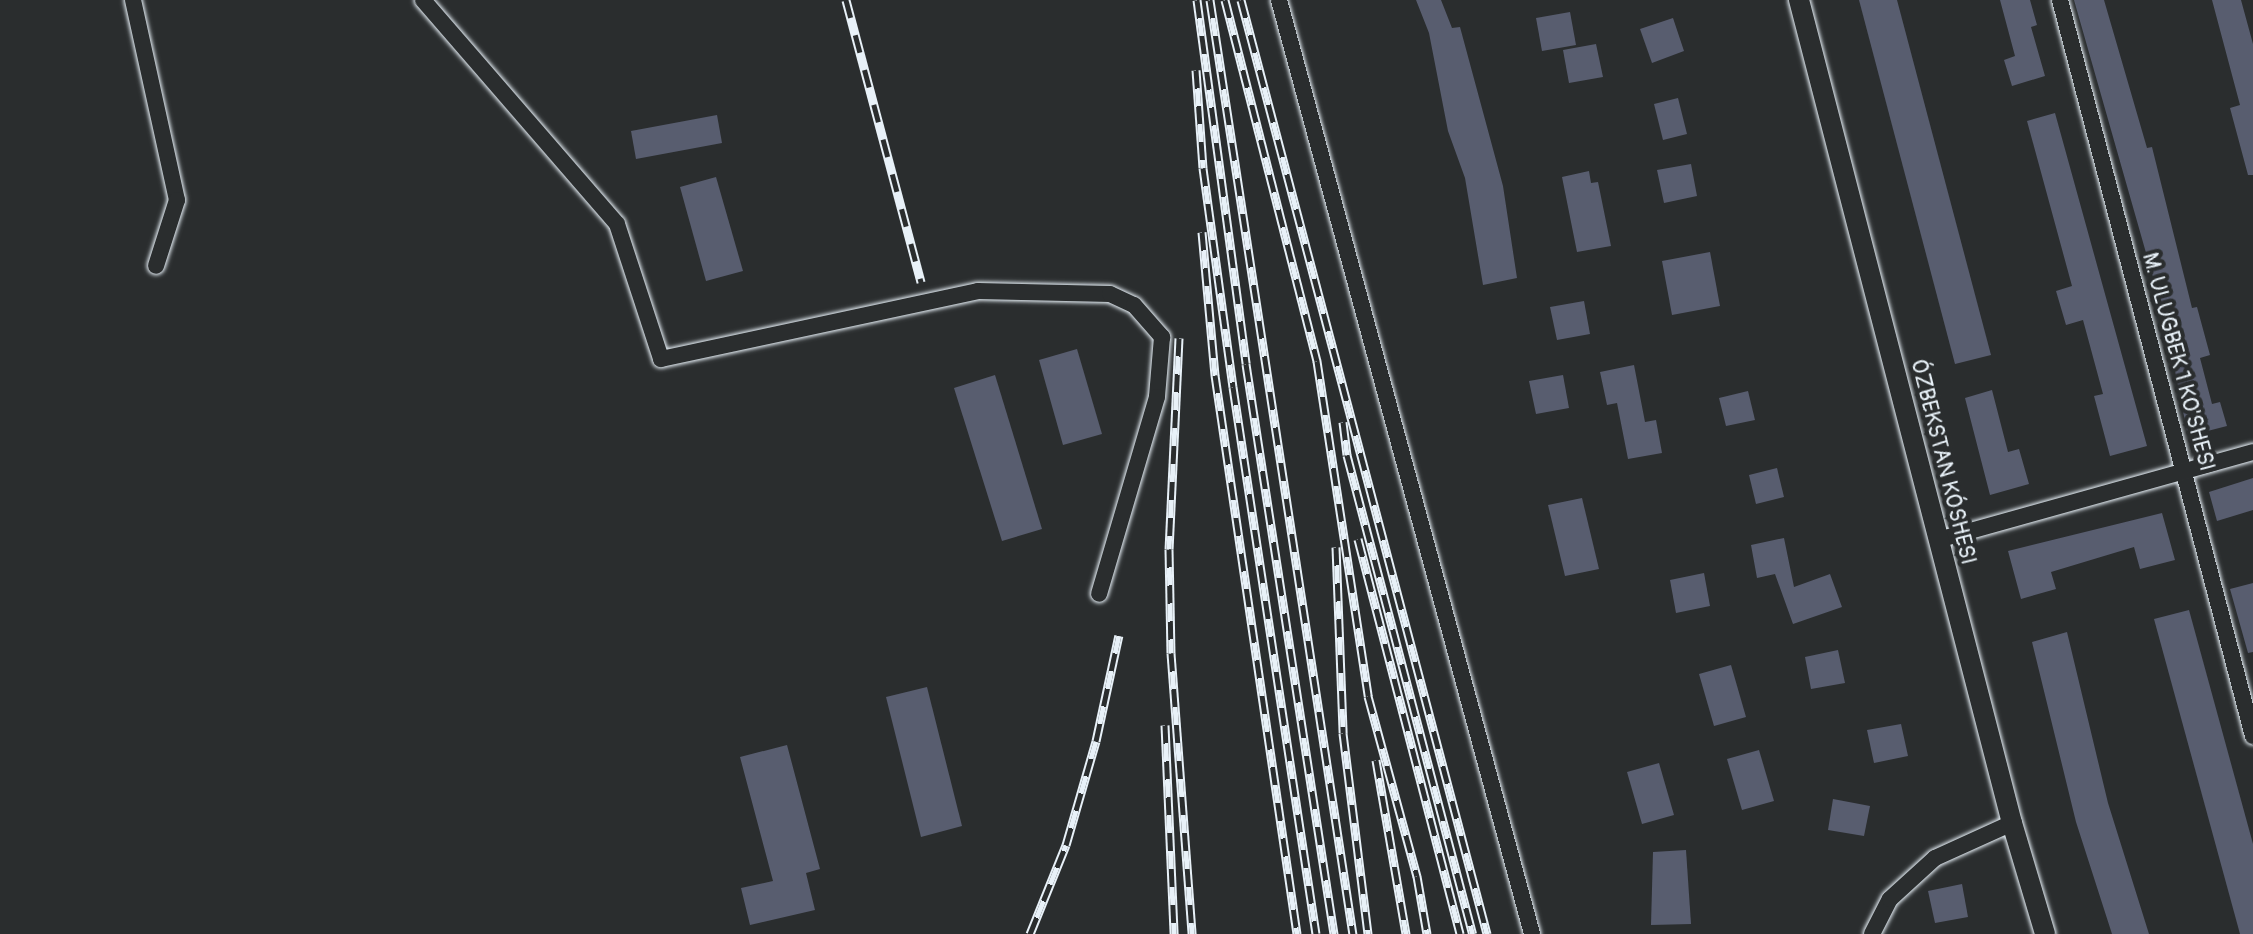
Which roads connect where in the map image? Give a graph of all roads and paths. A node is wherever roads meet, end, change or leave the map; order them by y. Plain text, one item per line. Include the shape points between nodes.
1 (133, 0) edge
2 (423, 0) edge
3 (1279, 0) edge
4 (1799, 0) edge
5 (2060, 0) edge
6 (156, 266) dead end
7 (2253, 452) edge
8 (2184, 471) junction
9 (1938, 540) junction
10 (1099, 594) dead end
11 (2253, 736) edge
12 (2012, 823) junction
13 (1532, 934) edge
14 (1872, 934) edge
15 (2045, 934) edge

1 - 6 street via 177,200
2 - 10 street via 617,224 661,359 978,291 1110,294 1134,305 1162,337 1157,397
3 - 13 street
4 - 9 street, ÓZBEKSTAN KÓSHESI
5 - 8 street, M. ULUGBEK 1 KO'SHESI
7 - 8 street
8 - 9 street
8 - 11 street, M. ULUGBEK 1 KO'SHESI
9 - 12 street, ÓZBEKSTAN KÓSHESI
12 - 14 street via 1935,858 1890,899
12 - 15 street, ÓZBEKSTAN KÓSHESI

